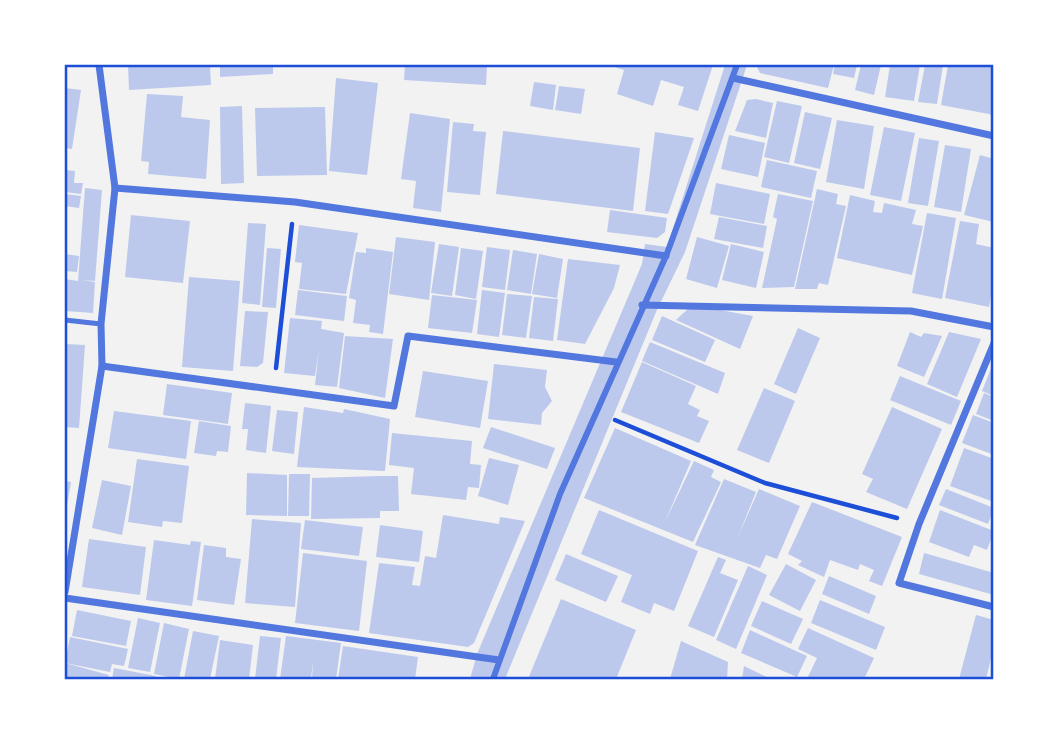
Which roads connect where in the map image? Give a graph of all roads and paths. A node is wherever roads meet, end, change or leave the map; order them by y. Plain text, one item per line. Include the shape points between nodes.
1 (99, 65) edge
2 (737, 65) edge
3 (733, 78) junction
4 (994, 136) edge
5 (115, 188) junction
6 (295, 202) junction
7 (666, 256) junction
8 (642, 305) junction
9 (65, 320) edge
10 (102, 324) junction
11 (994, 327) edge
12 (994, 343) edge
13 (617, 362) junction
14 (103, 366) junction
15 (273, 390) junction
16 (595, 411) junction
17 (919, 524) junction
18 (65, 592) edge
19 (65, 598) edge
20 (994, 607) edge
21 (499, 660) junction
22 (493, 679) edge

1 - 5 street
2 - 3 street
3 - 4 street
3 - 7 street
5 - 6 street
5 - 10 street
6 - 7 street
6 - 15 path
7 - 8 street
8 - 11 street via 911,311
8 - 13 street
9 - 10 lane
10 - 14 street
12 - 17 street
13 - 15 street via 408,336 394,406
13 - 16 street
14 - 15 street
14 - 18 street
16 - 17 path via 765,483
16 - 21 street
17 - 20 street via 899,583
19 - 21 street
21 - 22 street

